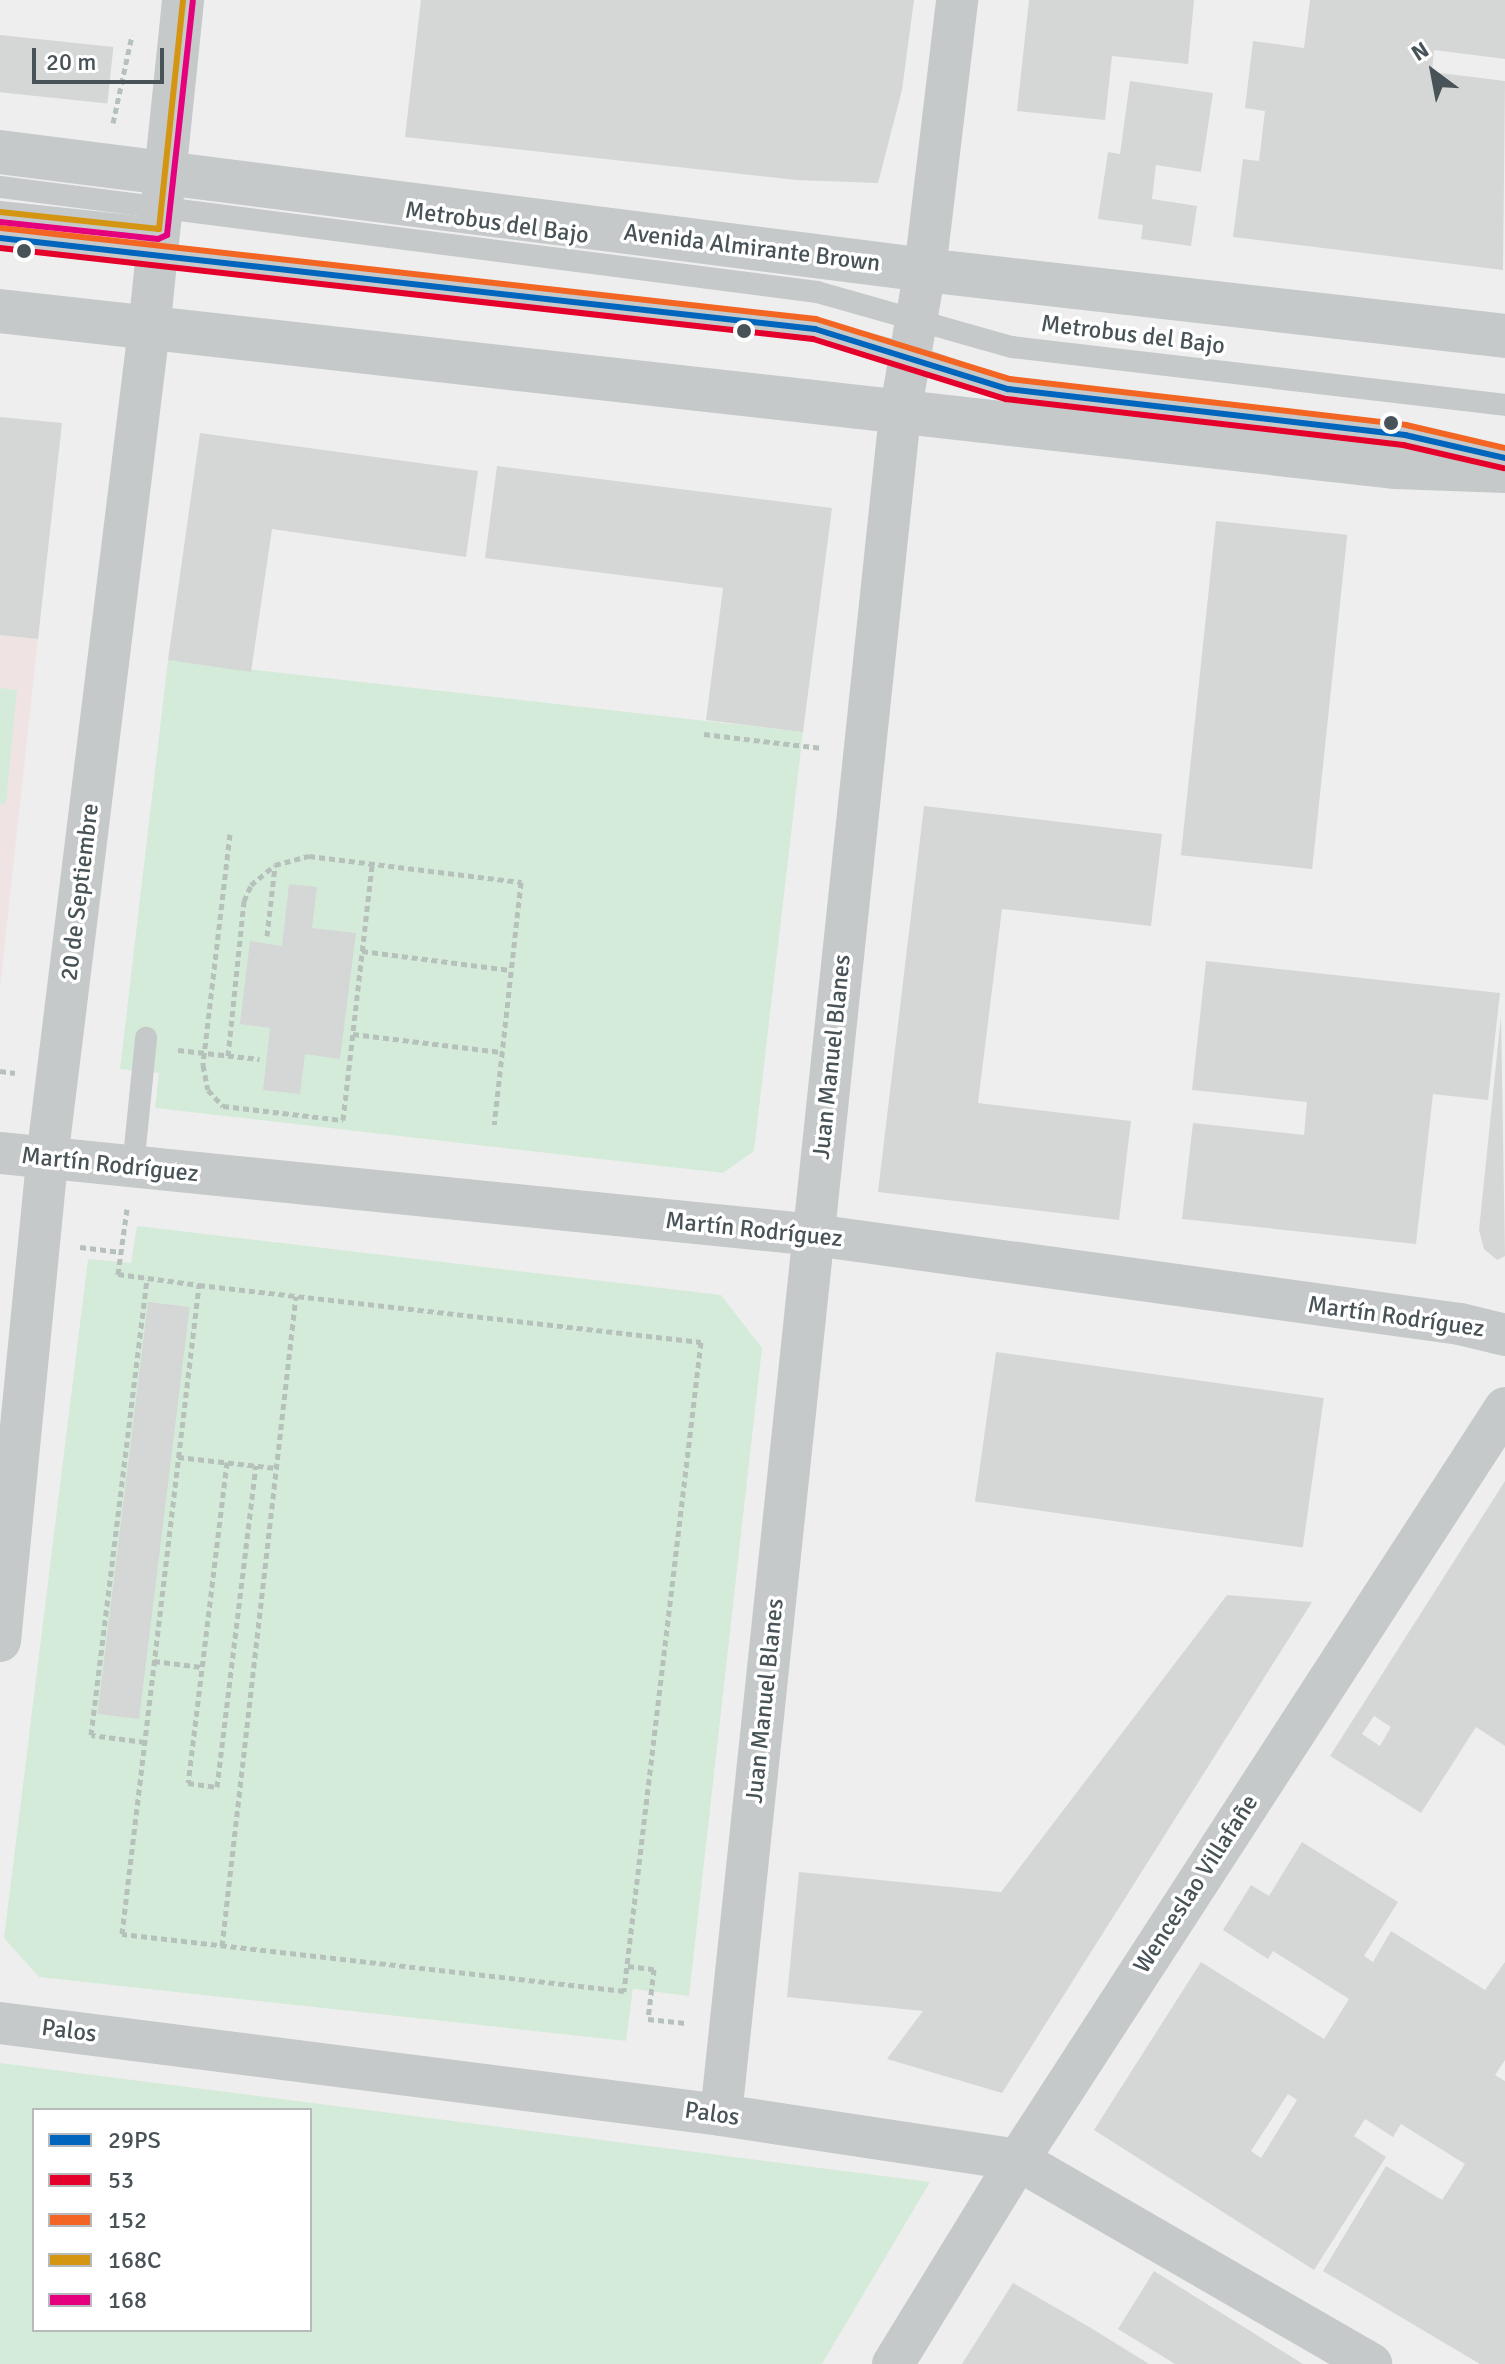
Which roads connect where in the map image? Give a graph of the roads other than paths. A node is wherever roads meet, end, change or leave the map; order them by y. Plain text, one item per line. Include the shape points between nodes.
1 (183, 0) edge
2 (957, 0) edge
3 (0, 152) edge
4 (0, 187) edge
5 (0, 212) edge
6 (160, 216) junction
7 (0, 238) edge
8 (925, 270) junction
9 (0, 311) edge
10 (149, 330) junction
11 (1505, 336) edge
12 (913, 339) junction
13 (1505, 405) edge
14 (900, 414) junction
15 (1505, 458) edge
16 (1505, 471) edge
17 (145, 1042) road end
18 (0, 1153) edge
19 (47, 1159) junction
20 (133, 1167) junction
21 (814, 1235) junction
22 (1505, 1335) edge
23 (1505, 1408) edge
24 (0, 1641) edge
25 (0, 2023) edge
26 (721, 2115) junction
27 (1018, 2160) junction
28 (893, 2364) edge
29 (1371, 2364) edge

1 - 6 street, 20 de Septiembre
2 - 8 street, Juan Manuel Blanes
3 - 6 main road, Avenida Almirante Brown via 103,167
4 - 6 lane, Metrobus del Bajo
5 - 6 lane, Metrobus del Bajo
6 - 7 lane, Metrobus del Bajo
6 - 8 main road, Avenida Almirante Brown
6 - 10 street, 20 de Septiembre
6 - 12 lane, Metrobus del Bajo via 815,329
6 - 12 lane, Metrobus del Bajo via 817,292
8 - 11 main road, Avenida Almirante Brown
8 - 12 street, Juan Manuel Blanes
9 - 10 main road
10 - 14 main road
10 - 19 street, 20 de Septiembre
12 - 13 lane, Metrobus del Bajo
12 - 14 street, Juan Manuel Blanes
12 - 15 lane, Metrobus del Bajo via 1008,389 1405,435
14 - 16 main road via 1396,467
14 - 21 street, Juan Manuel Blanes
17 - 20 lane
18 - 19 street, Martín Rodríguez
19 - 20 street, Martín Rodríguez
19 - 24 street, 20 de Septiembre
20 - 21 street, Martín Rodríguez
21 - 22 street, Martín Rodríguez via 1460,1324
21 - 26 street, Juan Manuel Blanes
23 - 27 street, Wenceslao Villafañe
25 - 26 street, Palos
26 - 27 street, Palos
27 - 28 street, Wenceslao Villafañe
27 - 29 street, Palos

